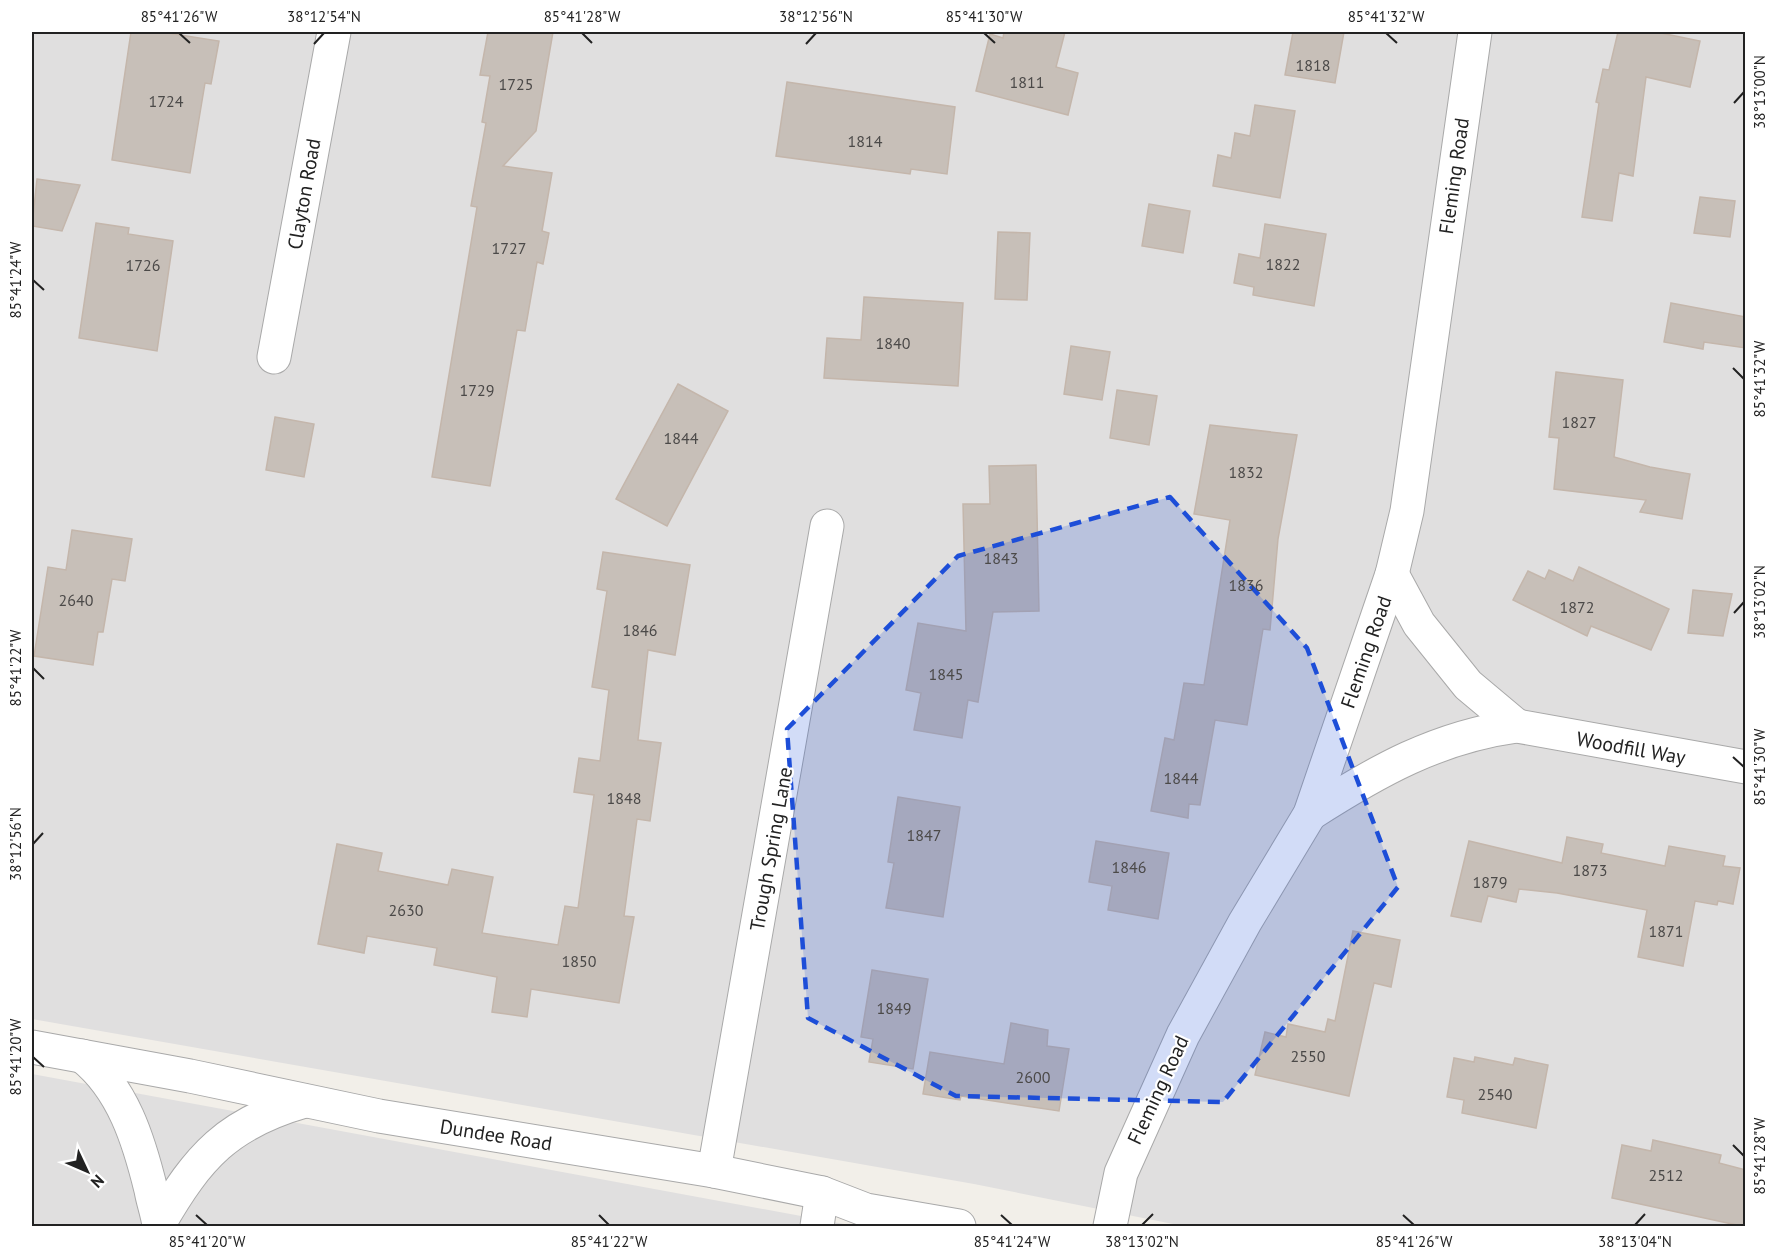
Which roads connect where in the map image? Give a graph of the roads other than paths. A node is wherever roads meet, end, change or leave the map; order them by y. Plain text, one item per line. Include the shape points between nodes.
1 (334, 32) edge
2 (1475, 32) edge
3 (274, 357) dead end
4 (827, 526) dead end
5 (1392, 574) junction
6 (1517, 726) junction
7 (1746, 767) edge
8 (1310, 814) junction
9 (32, 1047) edge
10 (82, 1056) junction
11 (307, 1101) junction
12 (714, 1172) junction
13 (822, 1193) junction
14 (159, 1225) edge
15 (817, 1227) edge
16 (959, 1227) edge
17 (1110, 1227) edge

1 - 3 street, Clayton Road
2 - 5 street, Fleming Road via 1407,511
4 - 12 street, Trough Spring Lane
5 - 6 street, Woodfill Way via 1419,624 1468,685
5 - 8 street, Fleming Road
6 - 7 street, Woodfill Way
6 - 8 street, Woodfill Way via 1428,747 1354,785
8 - 17 street, Fleming Road via 1183,1035 1121,1173
9 - 10 street, Dundee Road
10 - 11 street, Dundee Road
10 - 14 street via 109,1083 131,1124
11 - 12 street, Dundee Road
11 - 14 street via 260,1116 213,1149 195,1167
12 - 13 street, Dundee Road
13 - 15 street
13 - 16 street, Dundee Road via 866,1210

